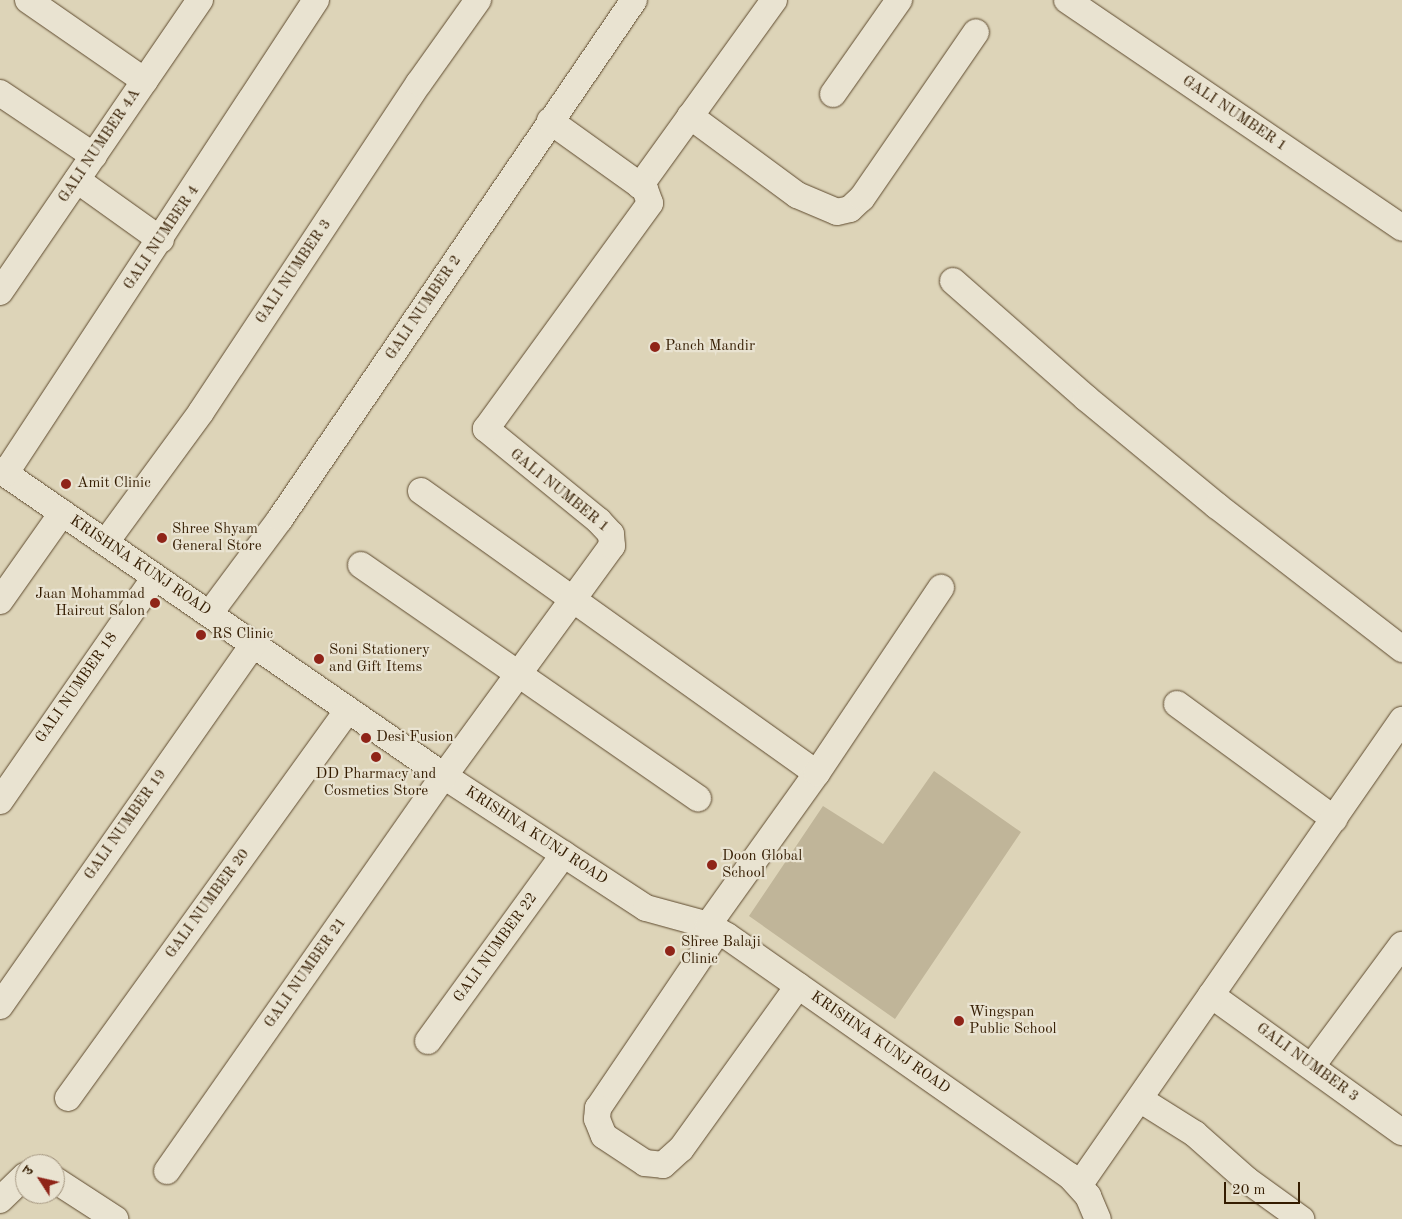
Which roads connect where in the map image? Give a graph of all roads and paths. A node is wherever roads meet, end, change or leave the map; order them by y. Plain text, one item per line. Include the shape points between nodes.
1 (28, 0) edge
2 (200, 0) edge
3 (316, 0) edge
4 (478, 0) edge
5 (634, 0) edge
6 (774, 0) edge
7 (900, 0) edge
8 (1066, 0) edge
9 (976, 32) dead end
10 (145, 80) junction
11 (0, 93) edge
12 (833, 94) dead end
13 (690, 116) junction
14 (550, 120) junction
15 (94, 156) junction
16 (77, 180) junction
17 (640, 186) junction
18 (1402, 228) edge
19 (161, 240) junction
20 (953, 281) dead end
21 (0, 292) edge
22 (3, 472) edge
23 (421, 491) dead end
24 (62, 513) junction
25 (106, 542) junction
26 (361, 565) dead end
27 (156, 577) junction
28 (941, 588) dead end
29 (573, 601) junction
30 (0, 602) edge
31 (210, 613) junction
32 (1400, 642) edge
33 (253, 645) junction
34 (519, 674) junction
35 (1177, 704) dead end
36 (348, 710) junction
37 (1400, 728) edge
38 (817, 773) junction
39 (444, 776) junction
40 (698, 798) dead end
41 (0, 801) edge
42 (1334, 819) junction
43 (564, 854) junction
44 (713, 928) junction
45 (1402, 944) edge
46 (798, 986) junction
47 (1211, 995) junction
48 (0, 1006) edge
49 (428, 1041) dead end
50 (1312, 1066) junction
51 (68, 1098) dead end
52 (1141, 1100) junction
53 (1402, 1132) edge
54 (167, 1170) dead end
55 (1080, 1184) junction
56 (15, 1186) edge
57 (65, 1187) edge
58 (0, 1200) edge
59 (114, 1219) edge
60 (1098, 1219) edge
61 (1301, 1219) edge

1 - 10 street
2 - 10 street, GALI NUMBER 4A
3 - 19 street, GALI NUMBER 4
4 - 25 street, GALI NUMBER 3 via 419,83 201,412
5 - 14 street, GALI NUMBER 2
6 - 13 street
7 - 12 street
8 - 18 street, GALI NUMBER 1
9 - 13 street via 862,198 850,209 837,212 797,195
10 - 15 street, GALI NUMBER 4A
11 - 15 street
13 - 17 street
14 - 17 street
14 - 31 street, GALI NUMBER 2 via 280,519
15 - 16 street, GALI NUMBER 4A
16 - 19 street
16 - 21 street, GALI NUMBER 4A
17 - 29 street, GALI NUMBER 1 via 650,197 645,212 486,429 611,534 612,546
19 - 22 street, GALI NUMBER 4
20 - 32 street via 1086,398 1217,506
22 - 24 street, KRISHNA KUNJ ROAD
23 - 29 street
24 - 25 street, KRISHNA KUNJ ROAD
24 - 30 street
25 - 27 street, KRISHNA KUNJ ROAD
26 - 34 street
27 - 31 street, KRISHNA KUNJ ROAD
27 - 41 street, GALI NUMBER 18
28 - 38 street
29 - 34 street, GALI NUMBER 1
29 - 38 street
31 - 33 street, KRISHNA KUNJ ROAD
33 - 36 street, KRISHNA KUNJ ROAD
33 - 48 street, GALI NUMBER 19
34 - 39 street, GALI NUMBER 1
34 - 40 street
35 - 42 street
36 - 39 street, KRISHNA KUNJ ROAD
36 - 51 street, GALI NUMBER 20
37 - 42 street
38 - 44 street
39 - 43 street, KRISHNA KUNJ ROAD
39 - 54 street, GALI NUMBER 21
42 - 47 street
43 - 44 street, KRISHNA KUNJ ROAD via 646,908
43 - 49 street, GALI NUMBER 22
44 - 46 street, KRISHNA KUNJ ROAD
44 - 46 street via 598,1108 597,1119 604,1136 645,1164 663,1165 680,1149
45 - 50 street
46 - 55 street, KRISHNA KUNJ ROAD
47 - 50 street, GALI NUMBER 3
47 - 52 street
50 - 53 street, GALI NUMBER 3
52 - 55 street
52 - 61 street via 1195,1134 1240,1175
55 - 60 street
56 - 58 street
57 - 59 street

